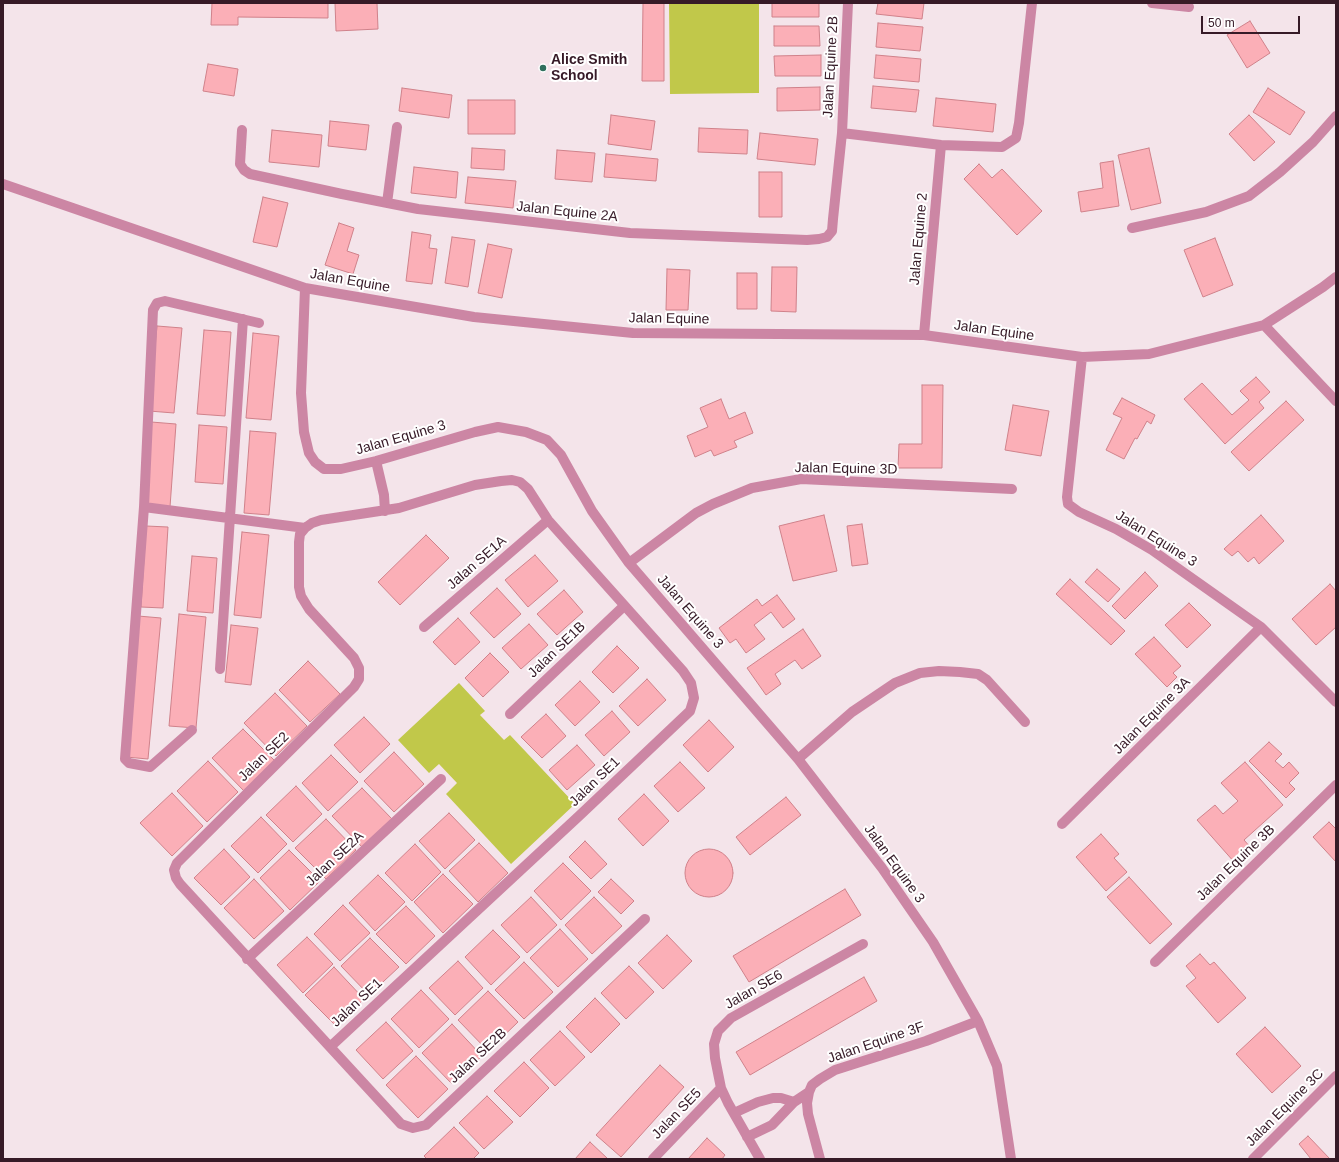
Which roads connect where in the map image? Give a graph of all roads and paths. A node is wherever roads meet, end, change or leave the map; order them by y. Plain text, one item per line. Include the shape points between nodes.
1 (848, 3) edge
2 (1032, 3) edge
3 (1152, 3) edge
4 (1189, 7) dead end
5 (1336, 116) edge
6 (397, 127) dead end
7 (242, 130) dead end
8 (842, 133) junction
9 (941, 145) junction
10 (3, 184) edge
11 (387, 203) junction
12 (1132, 228) dead end
13 (1336, 277) edge
14 (305, 288) junction
15 (243, 319) junction
16 (259, 323) dead end
17 (1264, 325) junction
18 (924, 335) junction
19 (1082, 357) junction
20 (1336, 401) edge
21 (376, 461) junction
22 (1012, 490) dead end
23 (144, 507) junction
24 (385, 511) junction
25 (230, 518) junction
26 (548, 520) junction
27 (306, 528) junction
28 (629, 563) junction
29 (624, 606) junction
30 (424, 627) dead end
31 (1261, 627) junction
32 (220, 669) dead end
33 (1336, 702) edge
34 (510, 714) dead end
35 (1025, 722) dead end
36 (192, 730) dead end
37 (798, 759) junction
38 (441, 780) dead end
39 (1336, 785) edge
40 (1062, 824) dead end
41 (645, 918) dead end
42 (863, 944) dead end
43 (247, 959) junction
44 (1155, 962) dead end
45 (978, 1021) junction
46 (330, 1047) junction
47 (1336, 1076) edge
48 (721, 1088) junction
49 (809, 1092) junction
50 (794, 1102) junction
51 (734, 1113) junction
52 (747, 1137) junction
53 (653, 1159) edge
54 (760, 1159) edge
55 (820, 1159) edge
56 (1011, 1159) edge
57 (1253, 1159) edge

1 - 8 street, Jalan Equine 2B
2 - 9 street via 1020,123 1016,138 1002,146
3 - 4 street
5 - 12 street via 1313,142 1249,196 1206,212
6 - 11 street
7 - 11 street, Jalan Equine 2A via 240,164 250,174
8 - 9 street
8 - 11 street, Jalan Equine 2A via 832,231 827,237 819,239 630,233 418,209
9 - 18 street, Jalan Equine 2
10 - 14 street, Jalan Equine
13 - 17 street, Jalan Equine
14 - 18 street, Jalan Equine via 474,317 633,333
14 - 21 street, Jalan Equine 3 via 301,393 304,432 309,453 324,469 341,469
15 - 16 street
15 - 23 street via 165,301 154,306
15 - 25 street
17 - 19 street, Jalan Equine via 1149,354
17 - 20 street
18 - 19 street, Jalan Equine
19 - 31 street, Jalan Equine 3 via 1068,504 1152,550
21 - 24 street
21 - 28 street, Jalan Equine 3 via 498,427 526,432 547,440 561,455 592,511
22 - 28 street, Jalan Equine 3D via 801,479 752,488 696,513
23 - 25 street
23 - 36 street via 125,759 129,763 150,767
24 - 26 street, Jalan SE1 via 476,485 512,480 520,482 528,489
24 - 27 street via 321,520 312,522
25 - 27 street
25 - 32 street
26 - 29 street, Jalan SE1
26 - 30 street, Jalan SE1A
27 - 43 street, Jalan SE2 via 300,534 299,542 301,596 309,609 354,658 359,668 359,679 354,688 183,856 174,870 180,884
28 - 37 street, Jalan Equine 3
29 - 34 street, Jalan SE1B
29 - 46 street, Jalan SE1 via 691,683 694,698 690,710
31 - 33 street, Jalan Equine 3
31 - 40 street, Jalan Equine 3A
35 - 37 street via 987,680 978,674 939,671 920,673 895,683 852,712
37 - 45 street, Jalan Equine 3 via 882,868 933,942
38 - 43 street, Jalan SE2A
39 - 44 street, Jalan Equine 3B
41 - 46 street, Jalan SE2B via 426,1125 413,1128 401,1124
42 - 48 street, Jalan SE6 via 731,1018 718,1031 714,1044
43 - 46 street, Jalan SE2
45 - 49 street, Jalan Equine 3F via 926,1041 835,1070 812,1085
45 - 56 street, Jalan Equine 3 via 997,1066
47 - 57 street, Jalan Equine 3C
48 - 51 street, Jalan SE6
48 - 53 street, Jalan SE5
49 - 50 street, Jalan Equine 3F
49 - 55 street via 808,1114
50 - 51 street via 773,1098
50 - 52 street, Jalan Equine 3F via 772,1125
51 - 52 street, Jalan SE6
52 - 54 street, Jalan SE6

